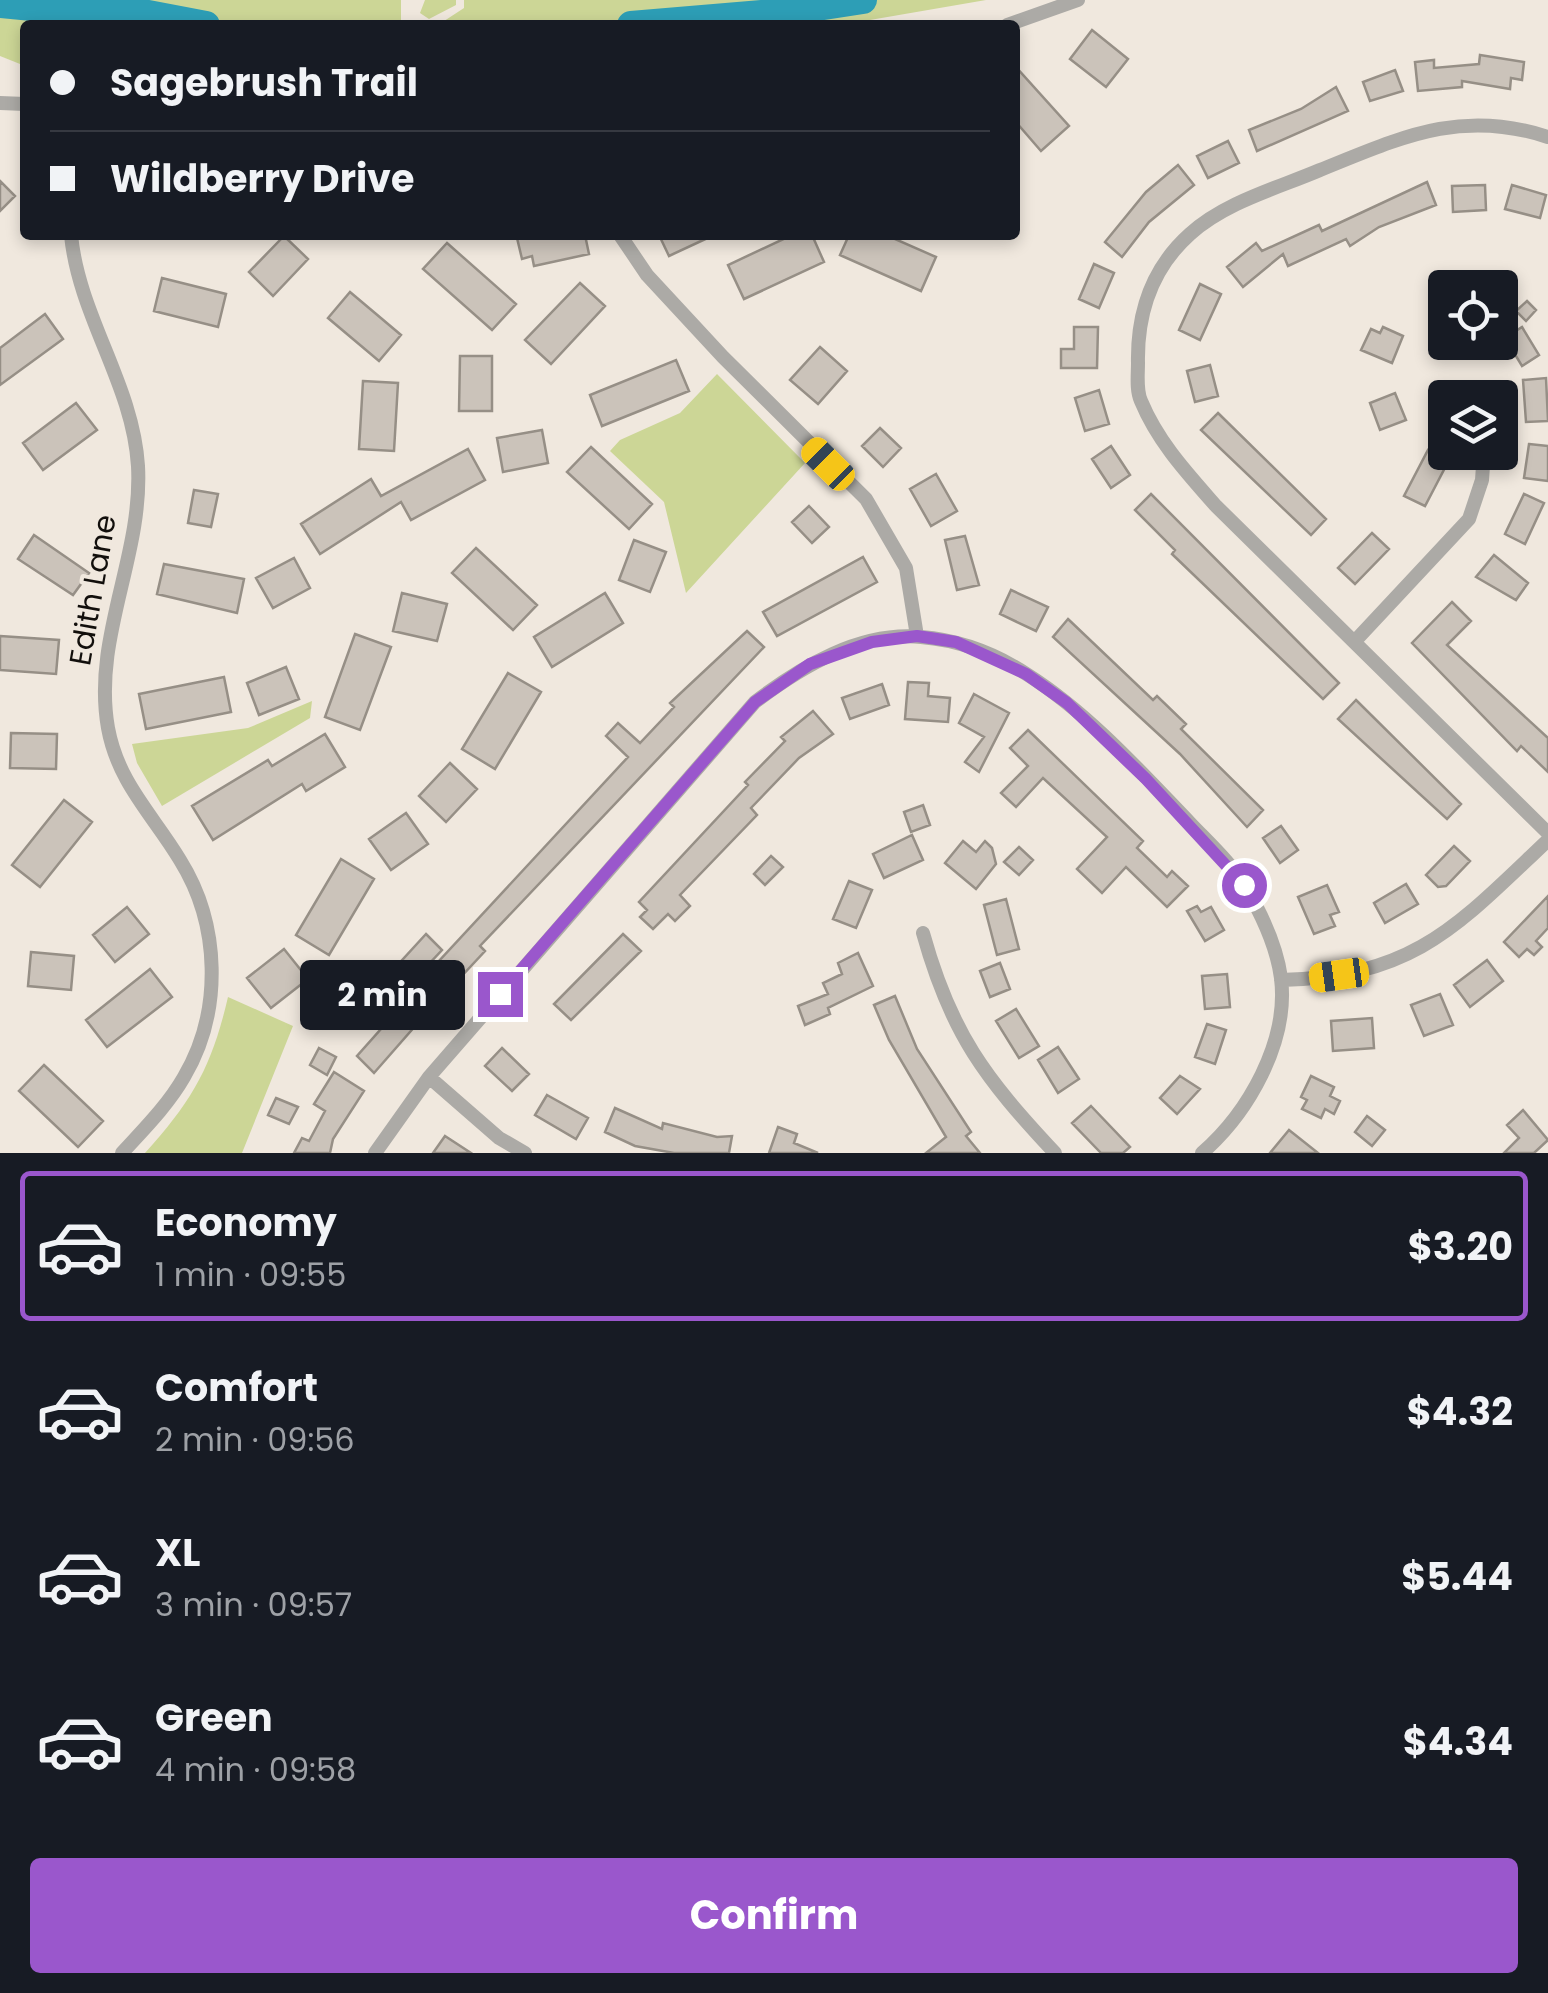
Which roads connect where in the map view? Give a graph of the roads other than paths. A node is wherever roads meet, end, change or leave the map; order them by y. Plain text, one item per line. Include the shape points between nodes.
1 (1078, 0) edge
2 (1020, 20) edge
3 (1548, 137) edge
4 (72, 240) edge
5 (624, 240) edge
6 (1483, 470) edge
7 (917, 636) junction
8 (1356, 640) junction
9 (1548, 836) edge
10 (923, 933) dead end
11 (1281, 980) junction
12 (429, 1077) junction
13 (122, 1153) edge
14 (375, 1153) edge
15 (525, 1153) edge
16 (1055, 1153) edge
17 (1202, 1153) edge

1 - 2 street
3 - 8 street via 1475,125 1419,130 1238,204 1191,232 1158,270 1142,306 1139,397 1166,449
4 - 13 street, Edith Lane via 87,312 132,420 138,470 136,514 105,665 108,726 128,786 194,886 212,972 211,1004 186,1074
5 - 7 street via 723,357 866,498 906,568
6 - 8 street via 1468,519
7 - 11 street via 995,657 1067,703 1244,885
7 - 12 street via 829,655 755,702
8 - 9 street
9 - 11 street via 1459,923 1416,953 1370,971
10 - 16 street via 939,990 980,1069
11 - 17 street via 1270,1054 1248,1101
12 - 14 street
12 - 15 street

